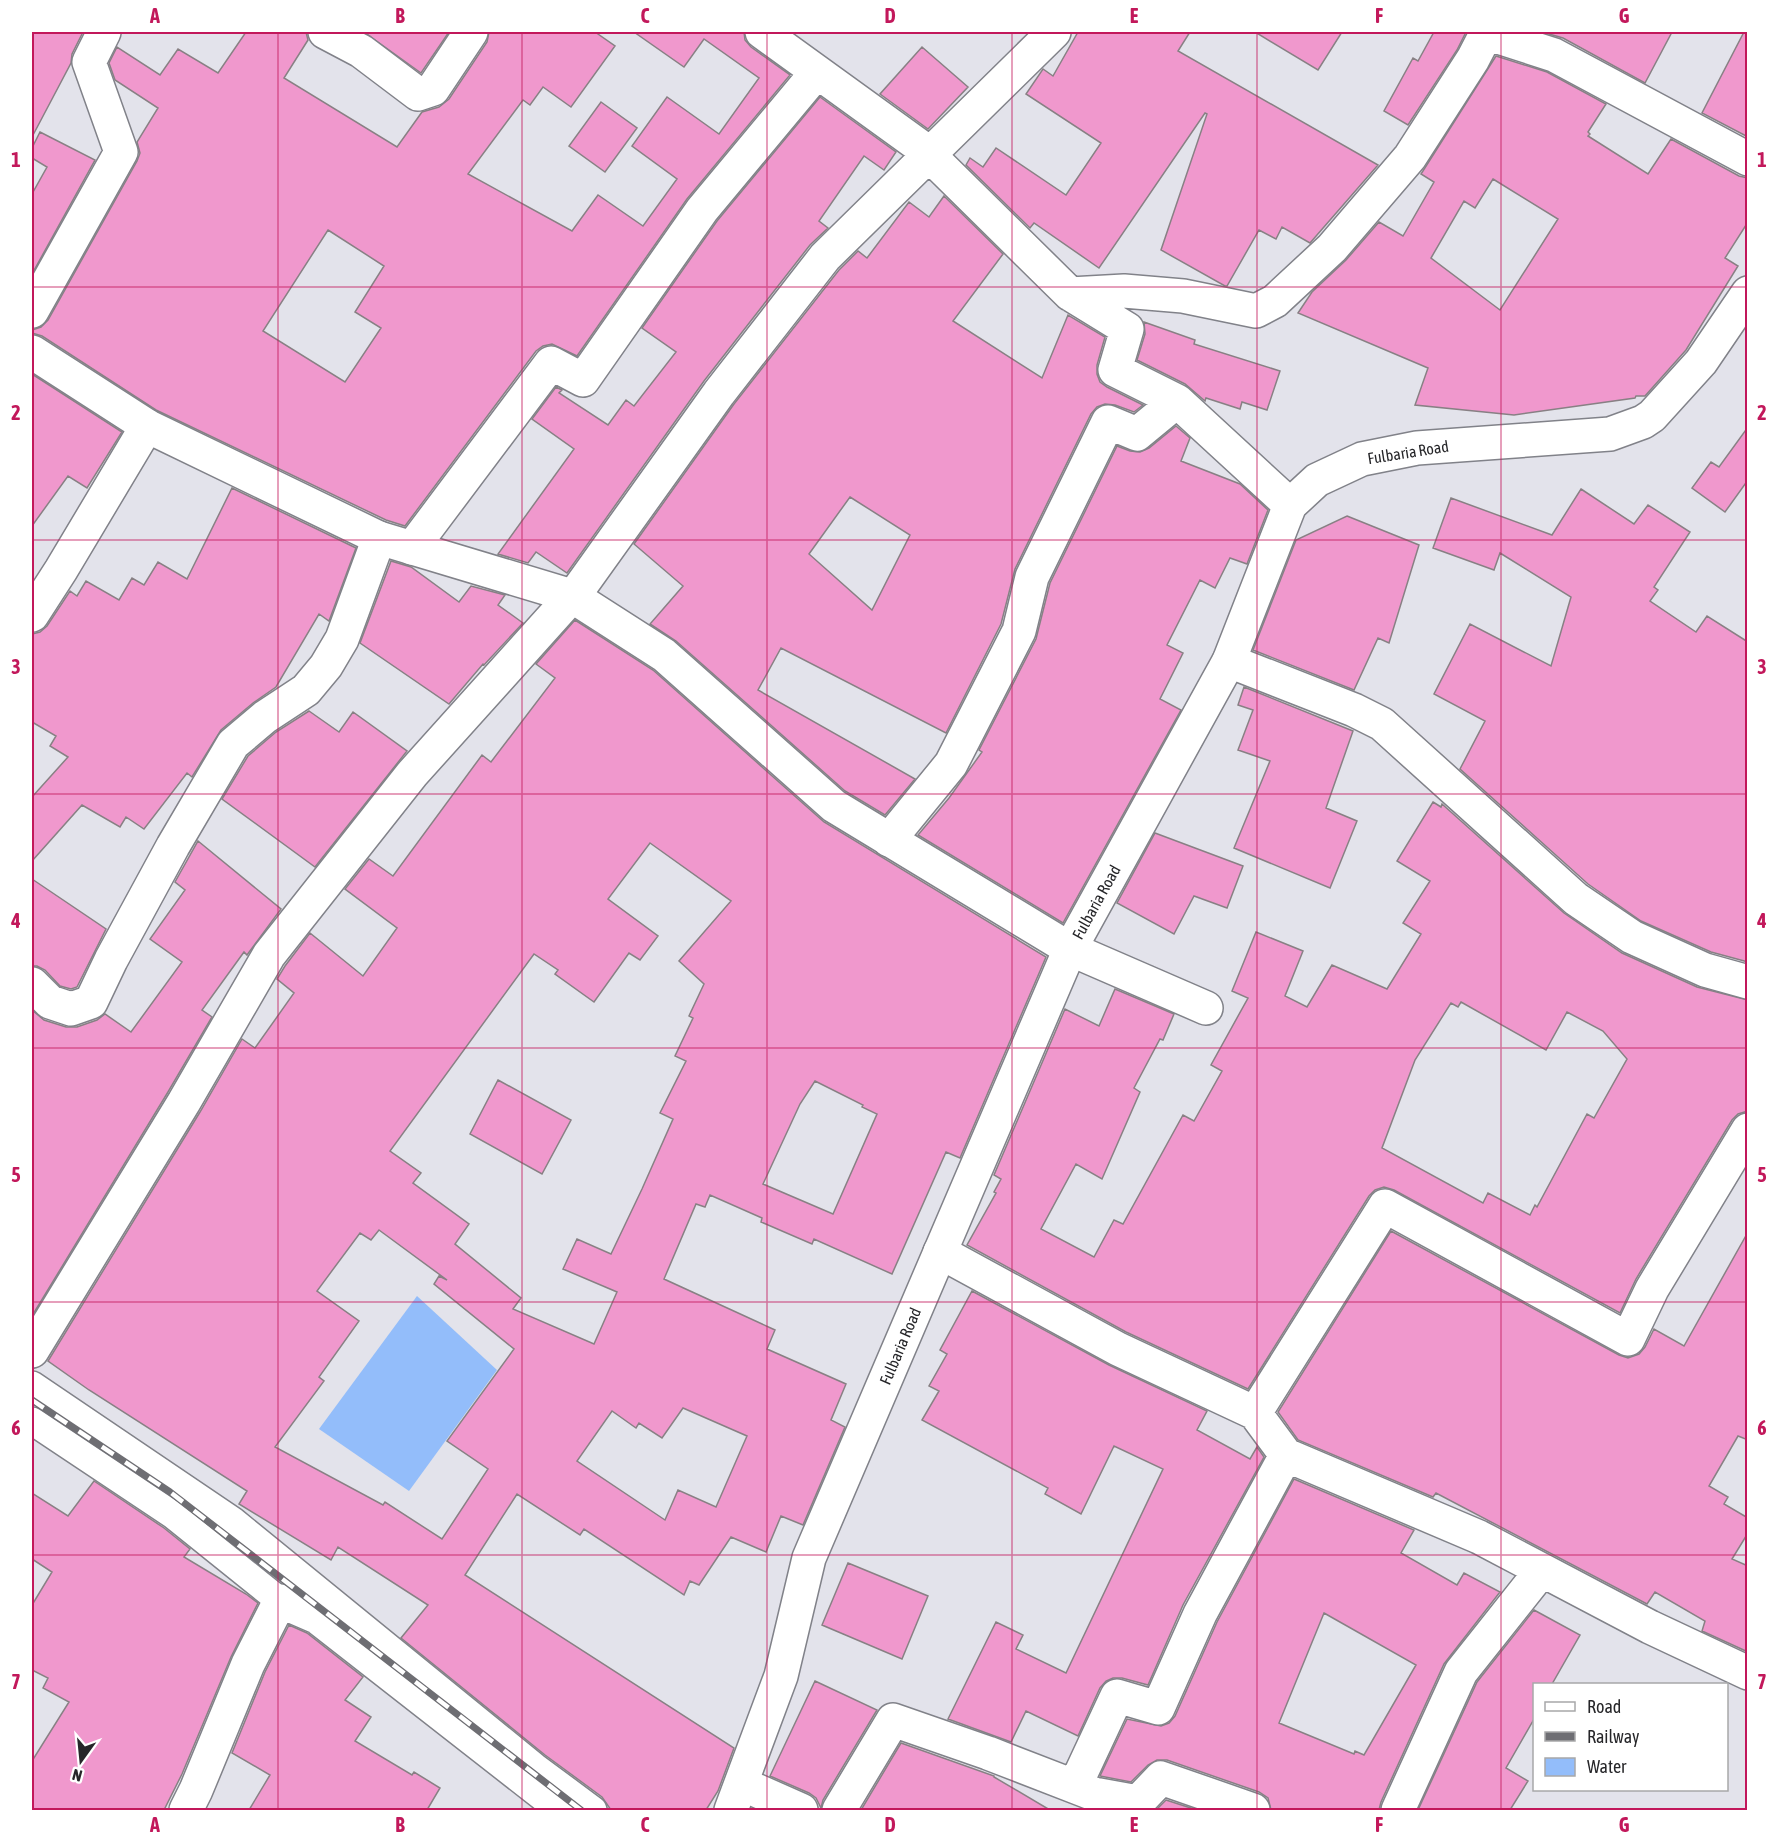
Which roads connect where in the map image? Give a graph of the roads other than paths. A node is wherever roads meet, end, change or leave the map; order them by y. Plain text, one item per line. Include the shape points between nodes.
1 (104, 32) edge
2 (324, 32) edge
3 (471, 32) edge
4 (1054, 32) edge
5 (1486, 32) edge
6 (774, 35) edge
7 (817, 72) junction
8 (929, 156) junction
9 (1748, 159) edge
10 (1748, 293) edge
11 (1070, 294) junction
12 (32, 310) edge
13 (34, 359) edge
14 (1177, 401) junction
15 (147, 426) junction
16 (1290, 505) junction
17 (379, 538) junction
18 (412, 548) junction
19 (572, 596) junction
20 (32, 615) edge
21 (1229, 661) junction
22 (890, 840) junction
23 (1070, 949) junction
24 (1748, 982) edge
25 (32, 984) edge
26 (1206, 1008) dead end
27 (1748, 1130) edge
28 (940, 1252) junction
29 (32, 1351) edge
30 (32, 1385) edge
31 (1255, 1413) junction
32 (32, 1420) edge
33 (1286, 1455) junction
34 (1542, 1570) junction
35 (280, 1602) junction
36 (1748, 1673) edge
37 (1075, 1786) junction
38 (737, 1797) edge
39 (186, 1810) edge
40 (564, 1810) edge
41 (593, 1810) edge
42 (801, 1810) edge
43 (839, 1810) edge
44 (1253, 1810) edge
45 (1398, 1810) edge

1 - 12 street via 89,62 121,152
2 - 3 street via 361,51 418,94 433,89
4 - 8 street
5 - 9 street via 1554,55
5 - 11 street via 1410,157 1332,248 1275,301 1256,311 1183,296 1124,291
6 - 7 street
7 - 8 street
7 - 18 street via 702,210 583,380 551,363
8 - 11 street
8 - 19 street via 825,257 719,393
10 - 16 street, Fulbaria Road via 1701,362 1643,422 1610,434 1417,447 1362,459 1317,480
11 - 14 street via 1127,329 1115,370
13 - 15 street
14 - 16 street
14 - 22 street via 1137,434 1108,422 1032,577 1019,631 951,764
15 - 17 street
15 - 20 street
16 - 21 street, Fulbaria Road
17 - 18 street
17 - 25 street via 342,639 326,666 306,690 233,744 91,1002 71,1009 50,1002
18 - 19 street
19 - 22 street via 664,655 834,806
19 - 29 street via 412,774 269,955
21 - 23 street, Fulbaria Road
21 - 24 street via 1382,724 1575,899 1632,937 1705,970
22 - 23 street
23 - 26 street
23 - 28 street, Fulbaria Road
27 - 31 street via 1652,1288 1628,1340 1385,1206
28 - 31 street via 1118,1349
28 - 38 street, Fulbaria Road via 809,1558 781,1676
30 - 41 street via 233,1521
31 - 33 street
32 - 35 street via 173,1515
33 - 34 street via 1479,1537
33 - 37 street via 1200,1614 1158,1708 1117,1696
34 - 36 street
34 - 45 street via 1461,1672
35 - 39 street via 248,1664
35 - 40 street via 316,1617
37 - 43 street via 893,1720
37 - 44 street via 1094,1794 1138,1802 1161,1778
38 - 42 street

